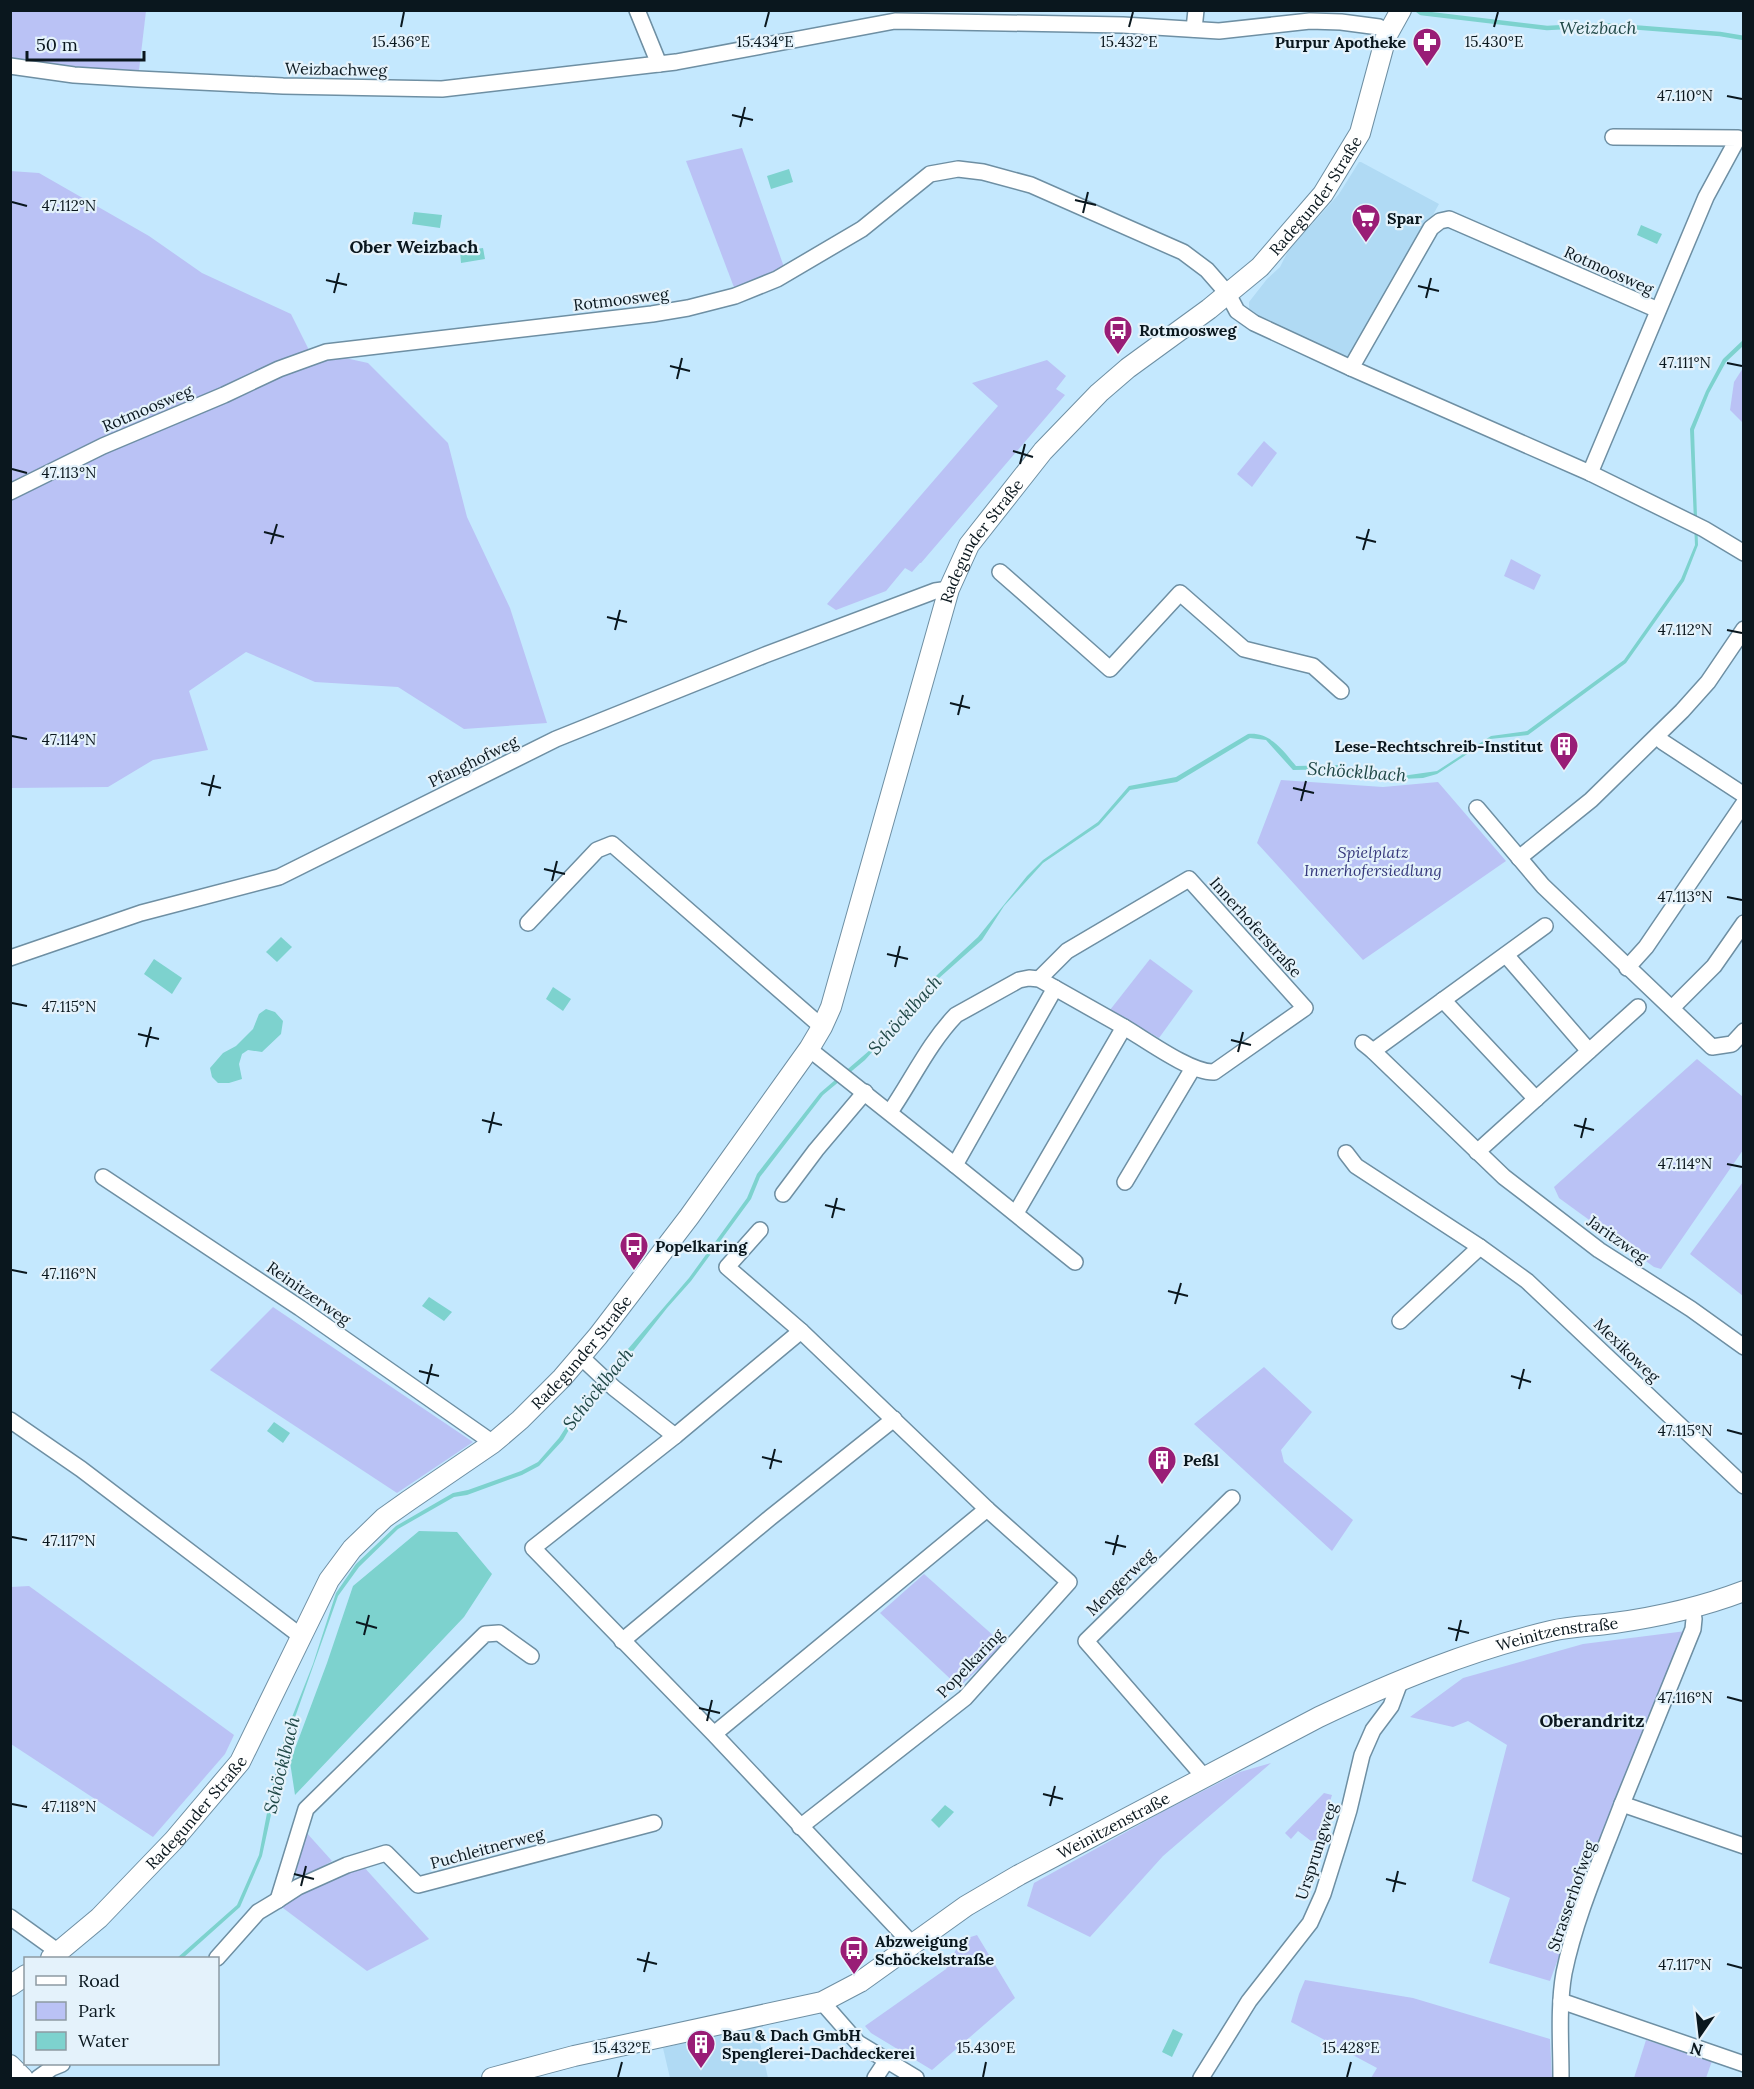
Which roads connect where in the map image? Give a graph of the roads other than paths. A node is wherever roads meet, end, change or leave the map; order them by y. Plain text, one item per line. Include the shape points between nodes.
1 (637, 10) edge
2 (1196, 10) edge
3 (1396, 19) edge
4 (1194, 29) junction
5 (659, 64) junction
6 (10, 66) edge
7 (1613, 138) dead end
8 (1740, 139) edge
9 (1228, 294) junction
10 (1658, 310) junction
11 (1352, 368) junction
12 (1590, 473) junction
13 (10, 492) edge
14 (1743, 553) edge
15 (1000, 572) dead end
16 (949, 589) junction
17 (1742, 635) edge
18 (1341, 691) dead end
19 (1657, 736) junction
20 (1743, 795) edge
21 (1743, 803) edge
22 (1477, 808) dead end
23 (1518, 858) junction
24 (528, 923) dead end
25 (1743, 923) edge
26 (1545, 926) dead end
27 (1506, 955) junction
28 (10, 958) edge
29 (1627, 968) junction
30 (1039, 979) junction
31 (1055, 988) junction
32 (1443, 1000) junction
33 (1638, 1007) dead end
34 (1672, 1008) junction
35 (822, 1027) junction
36 (1124, 1027) junction
37 (1743, 1031) edge
38 (809, 1049) junction
39 (1589, 1051) junction
40 (1193, 1068) junction
41 (859, 1088) junction
42 (1536, 1099) junction
43 (890, 1112) junction
44 (1477, 1152) junction
45 (1346, 1153) dead end
46 (955, 1165) junction
47 (103, 1177) dead end
48 (1125, 1182) dead end
49 (783, 1194) dead end
50 (1016, 1213) junction
51 (760, 1230) dead end
52 (1480, 1247) junction
53 (1075, 1262) dead end
54 (1400, 1321) dead end
55 (801, 1331) junction
56 (1743, 1347) edge
57 (586, 1363) junction
58 (894, 1419) junction
59 (10, 1420) edge
60 (675, 1436) junction
61 (493, 1443) junction
62 (1743, 1486) edge
63 (1233, 1498) dead end
64 (987, 1509) junction
65 (1743, 1591) edge
66 (1692, 1607) junction
67 (302, 1637) junction
68 (622, 1641) junction
69 (531, 1656) dead end
70 (1400, 1682) junction
71 (714, 1734) junction
72 (1205, 1778) junction
73 (1622, 1804) junction
74 (654, 1823) dead end
75 (800, 1827) junction
76 (1743, 1846) edge
77 (278, 1899) junction
78 (10, 1917) edge
79 (912, 1944) junction
80 (55, 1956) edge
81 (219, 1957) edge
82 (24, 1976) edge
83 (10, 1986) edge
84 (1561, 2001) junction
85 (822, 2002) junction
86 (887, 2060) junction
87 (1743, 2064) edge
88 (10, 2065) edge
89 (60, 2065) edge
90 (23, 2079) edge
91 (38, 2079) edge
92 (492, 2079) edge
93 (875, 2079) edge
94 (916, 2079) edge
95 (1201, 2079) edge
96 (1561, 2079) edge

1 - 5 street
2 - 4 street
3 - 4 street, Weizbachweg via 1378,27 1310,21 1219,31
3 - 9 main road, Radegunder Straße via 1360,133 1323,194 1260,267
4 - 5 street, Weizbachweg via 895,21
5 - 6 street, Weizbachweg via 442,89 138,79
7 - 8 street, Rotmoosweg
8 - 10 street, Rotmoosweg via 1706,198
9 - 11 street, Rotmoosweg via 1238,311 1254,322
9 - 13 street, Rotmoosweg via 1198,263 1166,244 1031,185 958,169 930,174 862,230 777,279 735,296 652,314 326,352 103,446
9 - 16 main road, Radegunder Straße via 1112,382 1043,452 969,545
10 - 11 street, Rotmoosweg via 1449,219 1431,228
10 - 12 street, Rotmoosweg
11 - 12 street, Rotmoosweg
12 - 14 street, Rotmoosweg via 1697,525
15 - 18 street, Radegunder Straße via 1110,669 1179,593 1244,649 1313,666
16 - 28 street, Pfanghofweg via 786,647 556,739 279,877 141,913
16 - 35 main road, Radegunder Straße
17 - 19 street via 1708,682
19 - 20 street
19 - 23 street via 1583,807
21 - 29 street via 1646,947
22 - 23 street
23 - 29 street
24 - 35 street via 597,850 612,844
25 - 34 street via 1714,966
26 - 27 street, Jaritzweg
27 - 32 street, Jaritzweg
27 - 39 street
29 - 34 street
30 - 31 street
30 - 40 street, Innerhoferstraße via 1067,951 1189,879 1305,1008 1214,1072
30 - 43 street via 1019,980 956,1016 934,1042
31 - 36 street
31 - 46 street
32 - 42 street
32 - 44 street, Jaritzweg via 1368,1047
33 - 39 street
34 - 37 street via 1712,1047 1732,1044
35 - 38 main road, Radegunder Straße
36 - 40 street
36 - 50 street
38 - 41 street
38 - 57 main road, Radegunder Straße
39 - 42 street
40 - 48 street
41 - 43 street
41 - 49 street
42 - 44 street
43 - 46 street
44 - 56 street, Jaritzweg via 1504,1178 1599,1250
45 - 52 street, Mexikoweg via 1356,1166
46 - 50 street
47 - 61 street, Reinitzerweg
50 - 53 street
51 - 55 street, Popelkaring via 727,1267
52 - 54 street
52 - 62 street, Mexikoweg via 1558,1309
55 - 58 street, Popelkaring
55 - 60 street
57 - 60 street
57 - 61 main road, Radegunder Straße
58 - 64 street, Popelkaring
58 - 68 street
59 - 67 street via 81,1469
60 - 68 street via 533,1548
61 - 67 main road, Radegunder Straße via 408,1500 366,1534 329,1581
63 - 72 street, Mengerweg via 1086,1641
64 - 71 street
64 - 75 street, Popelkaring via 1069,1582 965,1698
65 - 66 main road, Weinitzenstraße
66 - 70 main road, Weinitzenstraße via 1552,1631 1493,1647
66 - 73 street, Strasserhofweg via 1693,1629
67 - 80 main road, Radegunder Straße via 240,1762 174,1840 99,1918
68 - 71 street
69 - 77 street via 499,1633 486,1634 306,1809
70 - 72 main road, Weinitzenstraße via 1319,1717
70 - 95 street, Ursprungweg via 1358,1767 1339,1843 1310,1923 1249,2001
71 - 75 street
72 - 79 main road, Weinitzenstraße via 1019,1875
73 - 76 street
73 - 84 street, Strasserhofweg via 1573,1939
74 - 77 street, Puchleitnerweg via 418,1885 386,1852 347,1865
75 - 79 street
77 - 81 street, Puchleitnerweg via 258,1912
78 - 80 street
79 - 85 main road, Weinitzenstraße via 860,1982
82 - 83 main road
84 - 87 street
84 - 96 street, Strasserhofweg
85 - 86 street via 858,2043
85 - 92 main road, Weinitzenstraße via 574,2056
86 - 93 street
86 - 94 street
88 - 90 main road
89 - 91 street

